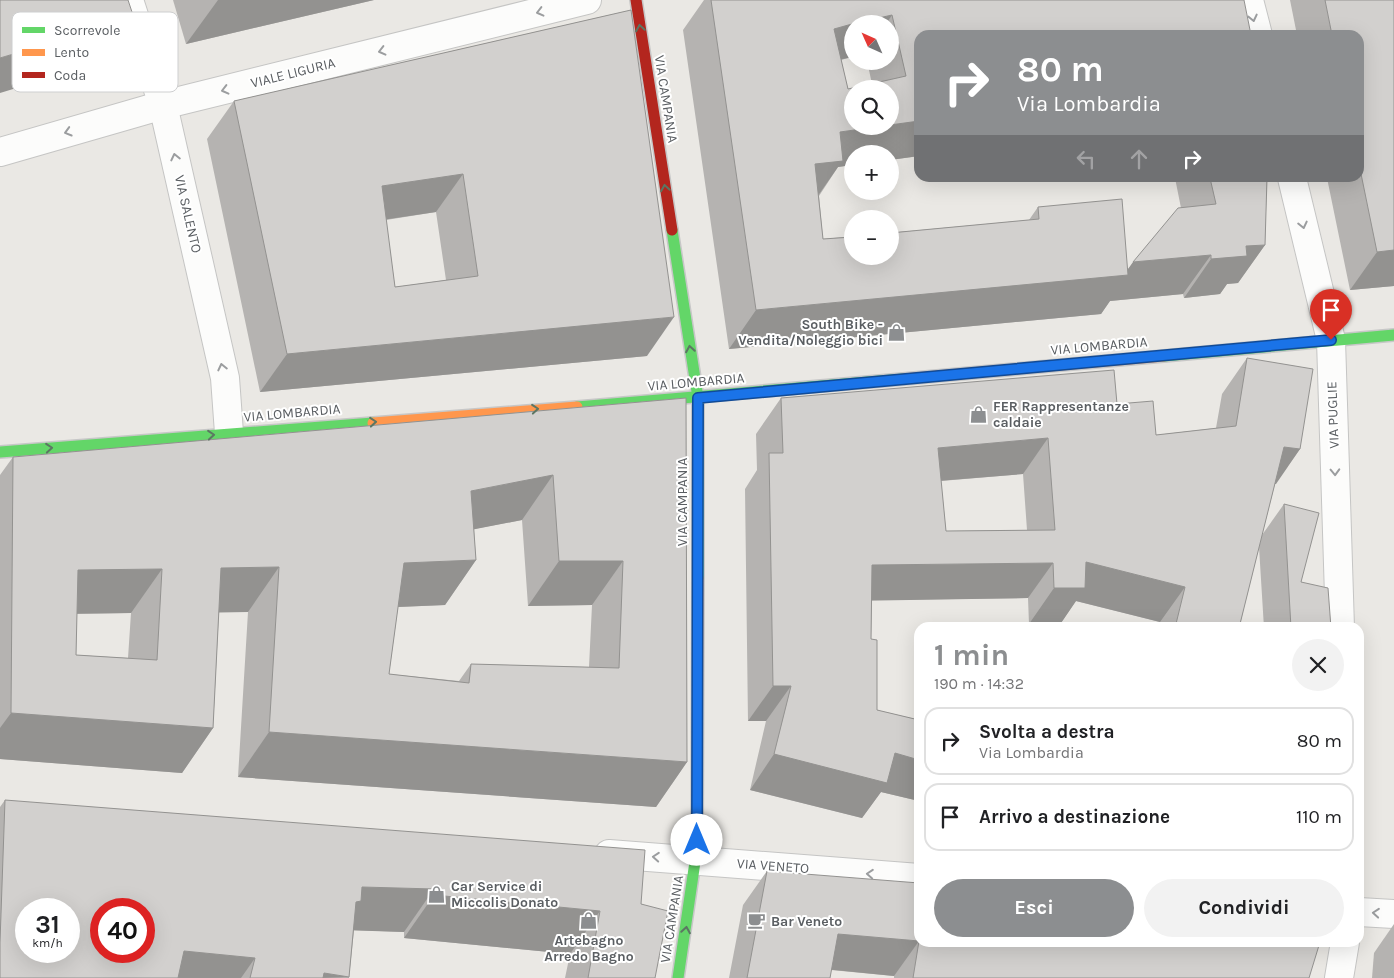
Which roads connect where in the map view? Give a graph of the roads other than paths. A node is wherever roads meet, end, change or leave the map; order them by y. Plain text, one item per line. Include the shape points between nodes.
1 (129, 0) edge
2 (587, 0) edge
3 (636, 0) edge
4 (1249, 0) edge
5 (133, 12) edge
6 (1257, 30) edge
7 (160, 92) edge
8 (164, 105) junction
9 (0, 152) edge
10 (1293, 182) edge
11 (1394, 335) edge
12 (1331, 340) junction
13 (698, 398) junction
14 (229, 433) junction
15 (0, 452) edge
16 (1340, 622) edge
17 (588, 852) edge
18 (697, 860) junction
19 (914, 878) edge
20 (1364, 912) edge
21 (1394, 914) edge
22 (1344, 947) edge
23 (678, 978) edge
24 (1339, 978) edge

1 - 5 street, VIA SALENTO
2 -> 8 street, VIALE LIGURIA
13 -> 3 street, VIA CAMPANIA
4 -> 6 street
7 - 8 street, VIA SALENTO
8 -> 9 street, VIALE LIGURIA
14 -> 8 street, VIA SALENTO via 225,378
10 -> 12 street, VIA PUGLIE
11 - 12 street, VIA LOMBARDIA
12 - 13 street, VIA LOMBARDIA
12 -> 16 street, VIA PUGLIE
14 -> 13 street, VIA LOMBARDIA
13 - 18 street, VIA CAMPANIA
15 -> 14 street, VIA LOMBARDIA
18 -> 17 street, VIA VENETO
19 -> 18 street, VIA VENETO
23 -> 18 street, VIA CAMPANIA
21 -> 20 street
22 - 24 street

